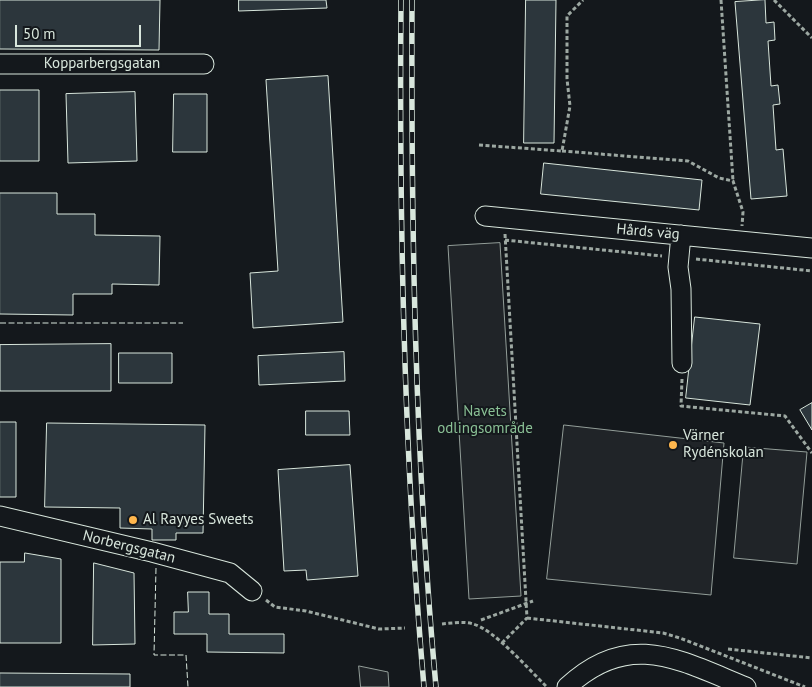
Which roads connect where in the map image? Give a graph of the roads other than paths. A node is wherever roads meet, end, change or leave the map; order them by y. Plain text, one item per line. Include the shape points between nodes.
1 (0, 64) edge
2 (204, 64) dead end
3 (485, 216) dead end
4 (681, 235) junction
5 (812, 248) edge
6 (682, 363) road end
7 (0, 516) edge
8 (252, 591) road end
9 (567, 687) edge
10 (746, 687) edge

1 - 2 street, Kopparbergsgatan
3 - 4 street, Hårds väg
4 - 5 street, Hårds väg
4 - 6 street via 678,268 682,289
7 - 8 street, Norbergsgatan via 230,573
9 - 10 street via 594,666 626,655 642,654 670,657

